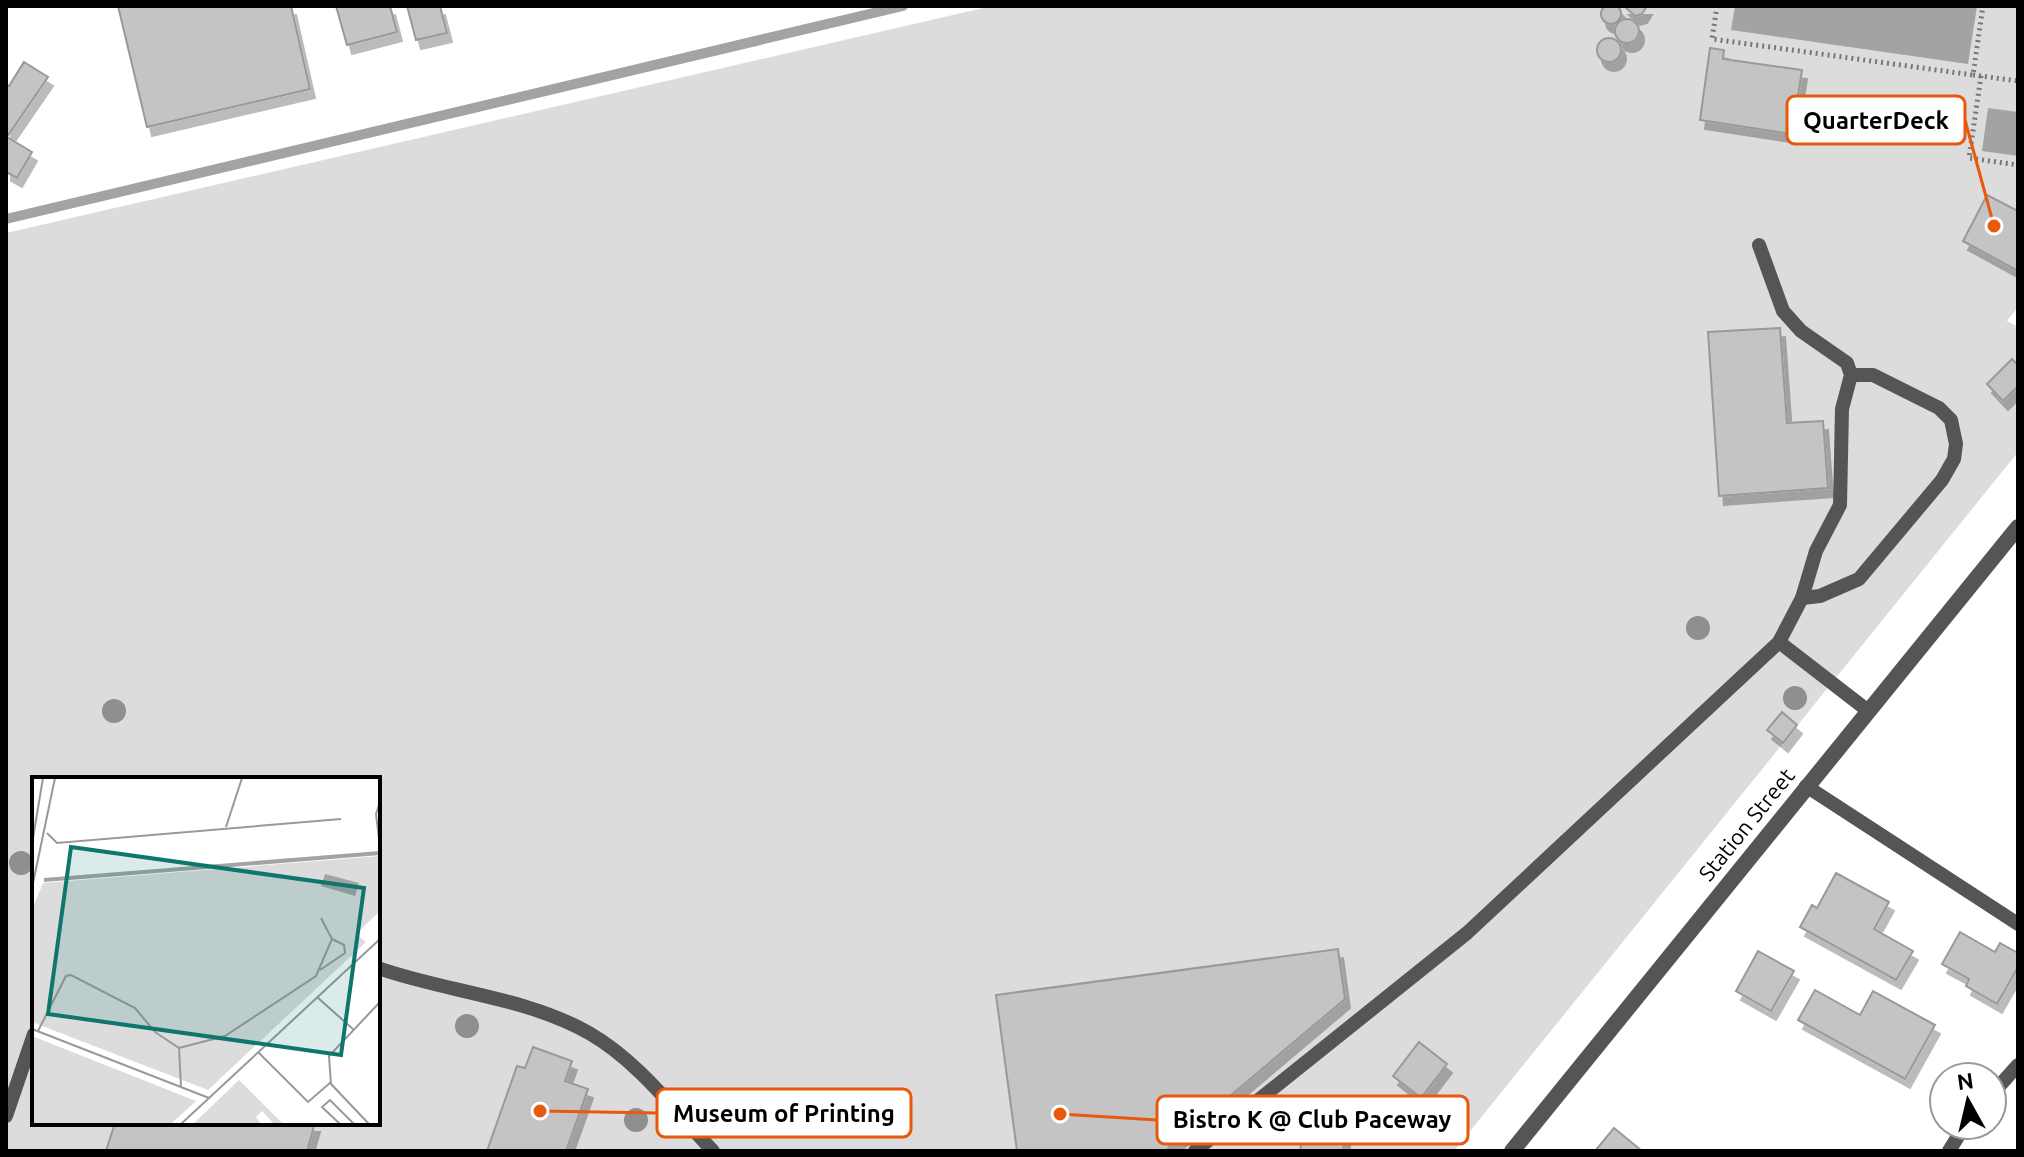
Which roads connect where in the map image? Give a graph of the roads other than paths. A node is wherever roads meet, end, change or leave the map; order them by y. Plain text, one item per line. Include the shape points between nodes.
1 (1759, 245) dead end
2 (1851, 375) junction
3 (2018, 527) edge
4 (1802, 598) junction
5 (1779, 642) junction
6 (1867, 710) junction
7 (1806, 786) junction
8 (2018, 924) edge
9 (380, 969) edge
10 (32, 1040) edge
11 (6, 1116) edge
12 (713, 1151) edge
13 (1195, 1151) edge
14 (1512, 1151) edge

1 - 2 lane via 1783,311 1801,331 1847,363
2 - 4 lane via 1842,409 1840,505 1816,551
2 - 4 lane via 1873,375 1939,408 1951,420 1954,459 1859,579
3 - 6 street, Station Street
4 - 5 lane
5 - 6 lane
5 - 13 lane via 1467,933
6 - 7 street, Station Street
7 - 8 lane
7 - 14 street, Station Street
9 - 12 lane via 588,1033 633,1067
10 - 11 lane

